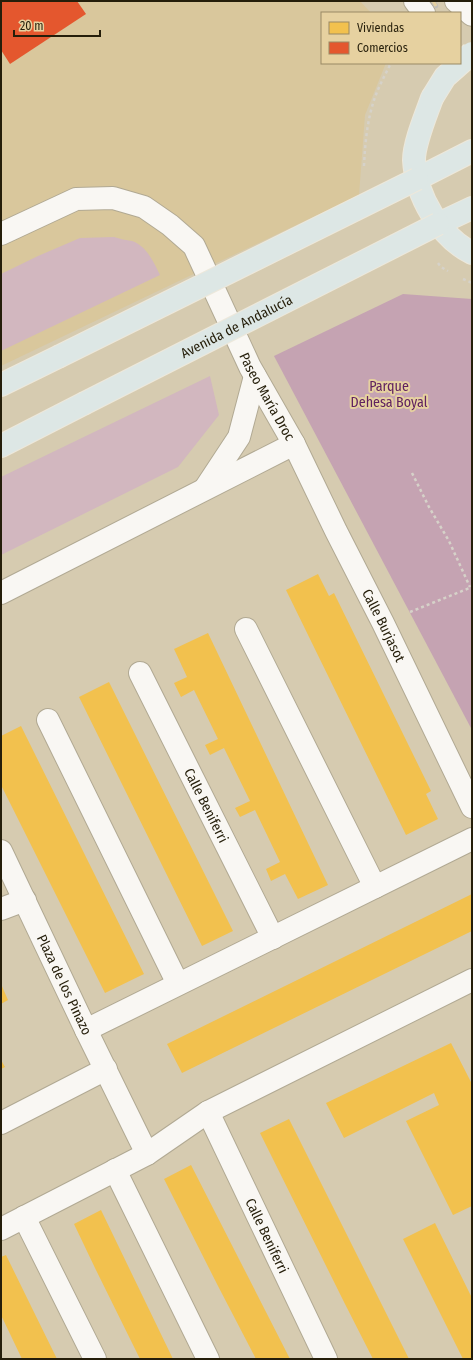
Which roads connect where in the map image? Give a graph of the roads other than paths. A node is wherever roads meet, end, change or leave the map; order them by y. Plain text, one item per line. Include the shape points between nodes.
1 (415, 1) edge
2 (456, 1) edge
3 (423, 12) edge
4 (472, 15) edge
5 (472, 53) edge
6 (461, 60) edge
7 (455, 64) edge
8 (445, 70) edge
9 (472, 151) edge
10 (417, 179) junction
11 (472, 208) edge
12 (438, 224) junction
13 (1, 234) edge
14 (472, 253) edge
15 (255, 376) junction
16 (1, 385) edge
17 (294, 444) junction
18 (1, 446) edge
19 (205, 489) junction
20 (1, 593) edge
21 (246, 629) dead end
22 (140, 673) dead end
23 (48, 720) dead end
24 (472, 807) edge
25 (472, 839) edge
26 (1, 851) edge
27 (375, 887) junction
28 (25, 900) junction
29 (1, 909) edge
30 (273, 938) junction
31 (472, 980) edge
32 (178, 984) junction
33 (86, 1030) junction
34 (106, 1069) junction
35 (208, 1112) junction
36 (1, 1123) edge
37 (147, 1154) junction
38 (115, 1170) junction
39 (24, 1217) junction
40 (1, 1229) edge
41 (95, 1359) edge
42 (208, 1359) edge
43 (326, 1359) edge

1 - 3 street
2 - 4 street
5 - 6 main road, bridge
7 - 8 main road, bridge
8 - 10 main road, bridge via 420,130 414,159
9 - 10 main road
10 - 12 main road via 425,203
10 - 16 main road, bridge
11 - 12 main road, Avenida de Andalucía
12 - 14 main road via 463,249
12 - 18 main road, Avenida de Andalucía, bridge
13 - 15 street, Paseo María Droc via 76,199 113,198 144,207 194,246
15 - 17 street, Paseo María Droc
15 - 19 street via 239,437
17 - 19 street, Paseo María Droc
17 - 24 street, Calle Burjasot
19 - 20 street, Paseo María Droc
21 - 27 street
22 - 30 street, Calle Beniferri
23 - 32 street
25 - 27 street
26 - 28 street, Plaza de los Pinazo
27 - 30 street
28 - 29 street
28 - 33 street, Plaza de los Pinazo
30 - 32 street
31 - 35 street
32 - 33 street
33 - 34 street, Plaza de los Pinazo
34 - 36 street
34 - 37 street, Plaza de los Pinazo
35 - 37 street
35 - 43 street, Calle Beniferri
37 - 38 street
38 - 39 street
38 - 42 street
39 - 40 street
39 - 41 street

